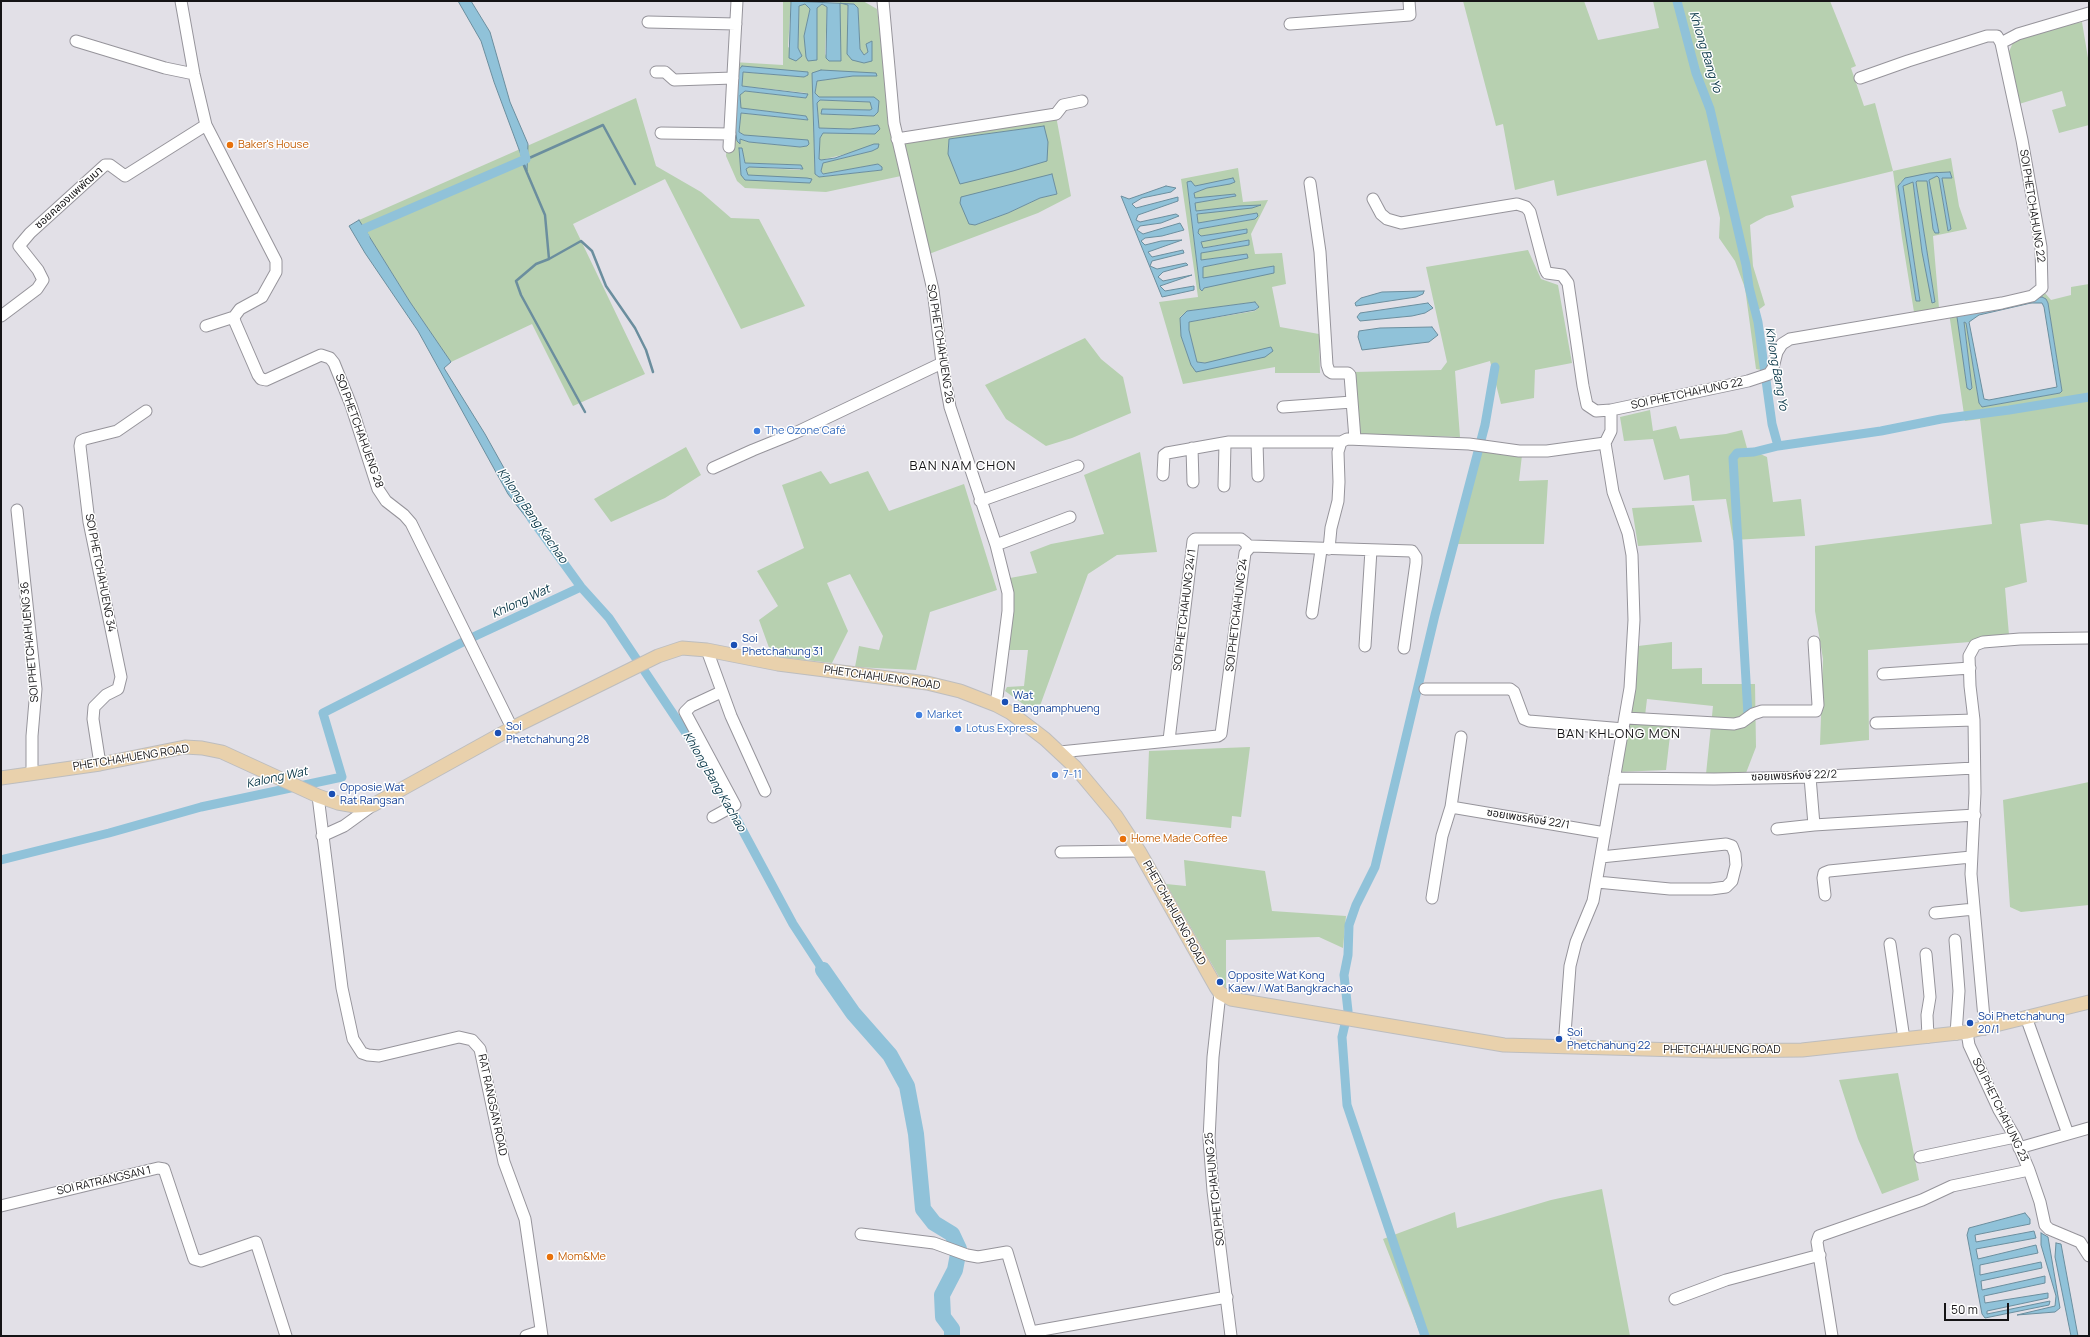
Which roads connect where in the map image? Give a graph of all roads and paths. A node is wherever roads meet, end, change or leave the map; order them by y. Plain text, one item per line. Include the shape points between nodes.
1 (181, 1) edge
2 (736, 1) edge
3 (883, 1) edge
4 (1409, 1) edge
5 (2089, 13) edge
6 (648, 22) dead end
7 (736, 24) junction
8 (1290, 24) dead end
9 (76, 41) dead end
10 (2001, 42) junction
11 (656, 72) dead end
12 (194, 74) junction
13 (733, 78) junction
14 (1860, 78) dead end
15 (1082, 101) dead end
16 (206, 125) junction
17 (661, 133) dead end
18 (730, 134) junction
19 (898, 139) junction
20 (729, 147) dead end
21 (1310, 183) dead end
22 (1373, 199) dead end
23 (1, 316) edge
24 (234, 317) junction
25 (206, 326) dead end
26 (942, 363) junction
27 (1352, 402) junction
28 (1283, 407) dead end
29 (1611, 410) junction
30 (146, 411) dead end
31 (1355, 439) junction
32 (1257, 442) junction
33 (1341, 442) junction
34 (1225, 443) junction
35 (1605, 443) junction
36 (1192, 448) junction
37 (1078, 466) dead end
38 (713, 468) dead end
39 (1163, 475) dead end
40 (1258, 476) dead end
41 (1193, 482) dead end
42 (1224, 486) dead end
43 (980, 501) junction
44 (17, 510) dead end
45 (1070, 517) dead end
46 (996, 545) junction
47 (1248, 549) junction
48 (1325, 549) junction
49 (1372, 550) junction
50 (1312, 613) dead end
51 (2089, 638) edge
52 (1814, 642) dead end
53 (1365, 646) dead end
54 (1404, 648) dead end
55 (708, 650) junction
56 (1970, 668) junction
57 (1883, 674) dead end
58 (1425, 689) dead end
59 (721, 692) junction
60 (996, 705) junction
61 (1974, 720) junction
62 (1625, 723) junction
63 (1876, 723) dead end
64 (512, 728) junction
65 (1461, 737) dead end
66 (1169, 740) junction
67 (1060, 752) junction
68 (100, 764) junction
69 (1974, 768) junction
70 (32, 774) junction
71 (1810, 777) junction
72 (1, 778) edge
73 (1614, 778) junction
74 (765, 791) dead end
75 (318, 796) junction
76 (373, 805) junction
77 (1451, 807) junction
78 (1975, 815) junction
79 (713, 817) dead end
80 (1814, 825) junction
81 (1777, 829) dead end
82 (1605, 833) junction
83 (322, 836) junction
84 (1139, 851) junction
85 (1061, 852) dead end
86 (1601, 857) junction
87 (1971, 857) junction
88 (1597, 882) junction
89 (1825, 895) dead end
90 (1432, 898) dead end
91 (1974, 909) junction
92 (1935, 913) dead end
93 (1955, 940) dead end
94 (1890, 944) dead end
95 (1926, 954) dead end
96 (1220, 993) junction
97 (2089, 1002) edge
98 (2026, 1017) junction
99 (1984, 1029) junction
100 (1962, 1033) junction
101 (1928, 1037) junction
102 (1904, 1039) junction
103 (1564, 1047) junction
104 (2089, 1128) edge
105 (2068, 1134) junction
106 (2015, 1137) junction
107 (2019, 1148) junction
108 (1920, 1157) dead end
109 (2029, 1170) junction
110 (1, 1206) edge
111 (861, 1234) dead end
112 (1820, 1255) junction
113 (2089, 1256) edge
114 (1227, 1297) junction
115 (1675, 1299) dead end
116 (541, 1333) edge
117 (286, 1336) edge
118 (526, 1336) edge
119 (1231, 1336) edge
120 (1832, 1336) edge

1 - 12 street
2 - 7 street
3 - 19 street, SOI PHETCHAHUENG 26 via 894,123
4 - 8 street via 1410,15
5 - 10 street via 2018,34
6 - 7 street
7 - 13 street
9 - 12 street via 165,68
10 - 14 street via 1997,36 1987,36
10 - 29 street, SOI PHETCHAHUNG 22 via 2041,248 2042,288 2032,296 2002,303 1790,339 1782,344 1773,368 1764,376
11 - 13 street via 665,72 674,80
12 - 16 street
13 - 18 street
15 - 19 street via 1063,105 1056,114
16 - 23 street, ซอยคลองแพพัฒนา via 125,176 110,165 105,165 30,233 19,246 43,280 37,289
16 - 24 street via 276,261 276,272 262,297 240,309
17 - 18 street
18 - 20 street
19 - 26 street, SOI PHETCHAHUENG 26 via 933,290
21 - 27 street via 1320,252 1328,371 1332,374 1350,375
22 - 29 street, SOI PHETCHAHUNG 22 via 1387,220 1401,223 1516,204 1526,207 1530,212 1547,273 1562,275 1568,283 1587,405 1596,411
24 - 25 street
24 - 64 street, SOI PHETCHAHUENG 28 via 261,380 272,378 321,355 330,358 334,363 351,405 378,489 386,501 411,523
26 - 38 street via 795,433
26 - 43 street, SOI PHETCHAHUENG 26 via 950,407
27 - 28 street
27 - 31 street
29 - 35 street via 1611,431
30 - 68 street, SOI PHETCHAHUENG 34 via 117,431 85,439 81,441 80,446 89,522 121,677 118,689 94,707 93,719
31 - 33 street
31 - 35 street via 1469,444 1519,451 1547,451
32 - 33 street
32 - 34 street
32 - 40 street
33 - 48 street via 1338,452 1338,501
34 - 36 street
34 - 42 street
35 - 62 street via 1613,492 1628,533 1632,555 1633,653
36 - 39 street via 1164,455
36 - 41 street
37 - 43 street
43 - 46 street, SOI PHETCHAHUENG 26
44 - 70 street, SOI PHETCHAHUENG 36 via 36,689
45 - 46 street
46 - 60 street, SOI PHETCHAHUENG 26 via 1008,593 1008,612
47 - 48 street, SOI PHETCHAHUNG 24 via 1251,546
47 - 66 street, SOI PHETCHAHUNG 24 via 1245,553 1222,731 1218,736
47 - 66 street, SOI PHETCHAHUNG 24/1 via 1241,539 1193,541
48 - 49 street, SOI PHETCHAHUNG 24
48 - 50 street
49 - 53 street
49 - 54 street, SOI PHETCHAHUNG 24 via 1412,551 1416,557
51 - 56 street via 2020,639 1975,644 1972,648
52 - 62 street via 1818,705 1816,712 1762,711 1734,724
55 - 59 street
55 - 60 main road, PHETCHAHUENG ROAD via 778,664 927,683 960,691
55 - 64 main road, PHETCHAHUENG ROAD via 682,648 658,656
56 - 57 street
56 - 61 street
58 - 62 street via 1510,689 1514,692 1524,718 1529,721
59 - 74 street
59 - 79 street via 691,706 685,712 735,805
60 - 67 main road, PHETCHAHUENG ROAD via 1031,727
61 - 63 street
61 - 69 street
62 - 73 street
64 - 76 main road, PHETCHAHUENG ROAD
65 - 77 street
66 - 67 street, SOI PHETCHAHUNG 24
67 - 84 main road, PHETCHAHUENG ROAD via 1116,816
68 - 70 main road, PHETCHAHUENG ROAD
68 - 75 main road, PHETCHAHUENG ROAD via 185,747 202,748 222,752
69 - 71 street, ซอยเพชรหึงษ์ 22/2
69 - 78 street
70 - 72 main road, PHETCHAHUENG ROAD
71 - 73 street, ซอยเพชรหึงษ์ 22/2
71 - 80 street
73 - 82 street
75 - 76 main road, PHETCHAHUENG ROAD via 355,806
75 - 83 street, RAT RANGSAN ROAD
76 - 83 street via 344,826
77 - 82 street, ซอยเพชรหึงษ์ 22/1
77 - 90 street via 1442,836
78 - 80 street
78 - 87 street
80 - 81 street
82 - 86 street
83 - 116 street, RAT RANGSAN ROAD via 342,988 357,1047 362,1053 379,1056 459,1037 472,1040 480,1049 504,1162 525,1219
84 - 85 street
84 - 96 main road, PHETCHAHUENG ROAD
86 - 88 street
86 - 88 street via 1726,844 1732,846 1736,854 1736,865 1732,881 1726,886 1710,889 1670,889
87 - 89 street via 1829,871 1824,873 1823,878
87 - 91 street
88 - 103 street via 1593,901 1572,954
91 - 92 street
91 - 99 street
93 - 100 street, SOI PHETCHAHUNG 23
94 - 102 street
95 - 101 street via 1930,998 1927,1015
96 - 103 main road, PHETCHAHUENG ROAD via 1231,999 1250,1003 1418,1032 1504,1045
96 - 114 street, SOI PHETCHAHUNG 25 via 1208,1139
97 - 98 main road, PHETCHAHUENG ROAD
98 - 99 main road, PHETCHAHUENG ROAD
98 - 105 street
99 - 100 main road, PHETCHAHUENG ROAD
100 - 101 main road, PHETCHAHUENG ROAD
100 - 106 street, SOI PHETCHAHUNG 23
101 - 102 main road, PHETCHAHUENG ROAD
102 - 103 main road, PHETCHAHUENG ROAD via 1783,1051
104 - 105 street
105 - 107 street
106 - 107 street, SOI PHETCHAHUNG 23
106 - 108 street
107 - 109 street, SOI PHETCHAHUNG 23
109 - 112 street via 1952,1186 1922,1200 1823,1233 1817,1242
109 - 113 street, SOI PHETCHAHUNG 23 via 2045,1225 2080,1242
110 - 117 street, SOI RATRANGSAN 1 via 158,1168 164,1169 194,1259 202,1261 256,1242
111 - 114 street via 922,1241 978,1256 1007,1252 1029,1330 1035,1333 1088,1321
112 - 115 street via 1726,1280
112 - 120 street
114 - 119 street, SOI PHETCHAHUNG 25
116 - 118 street

